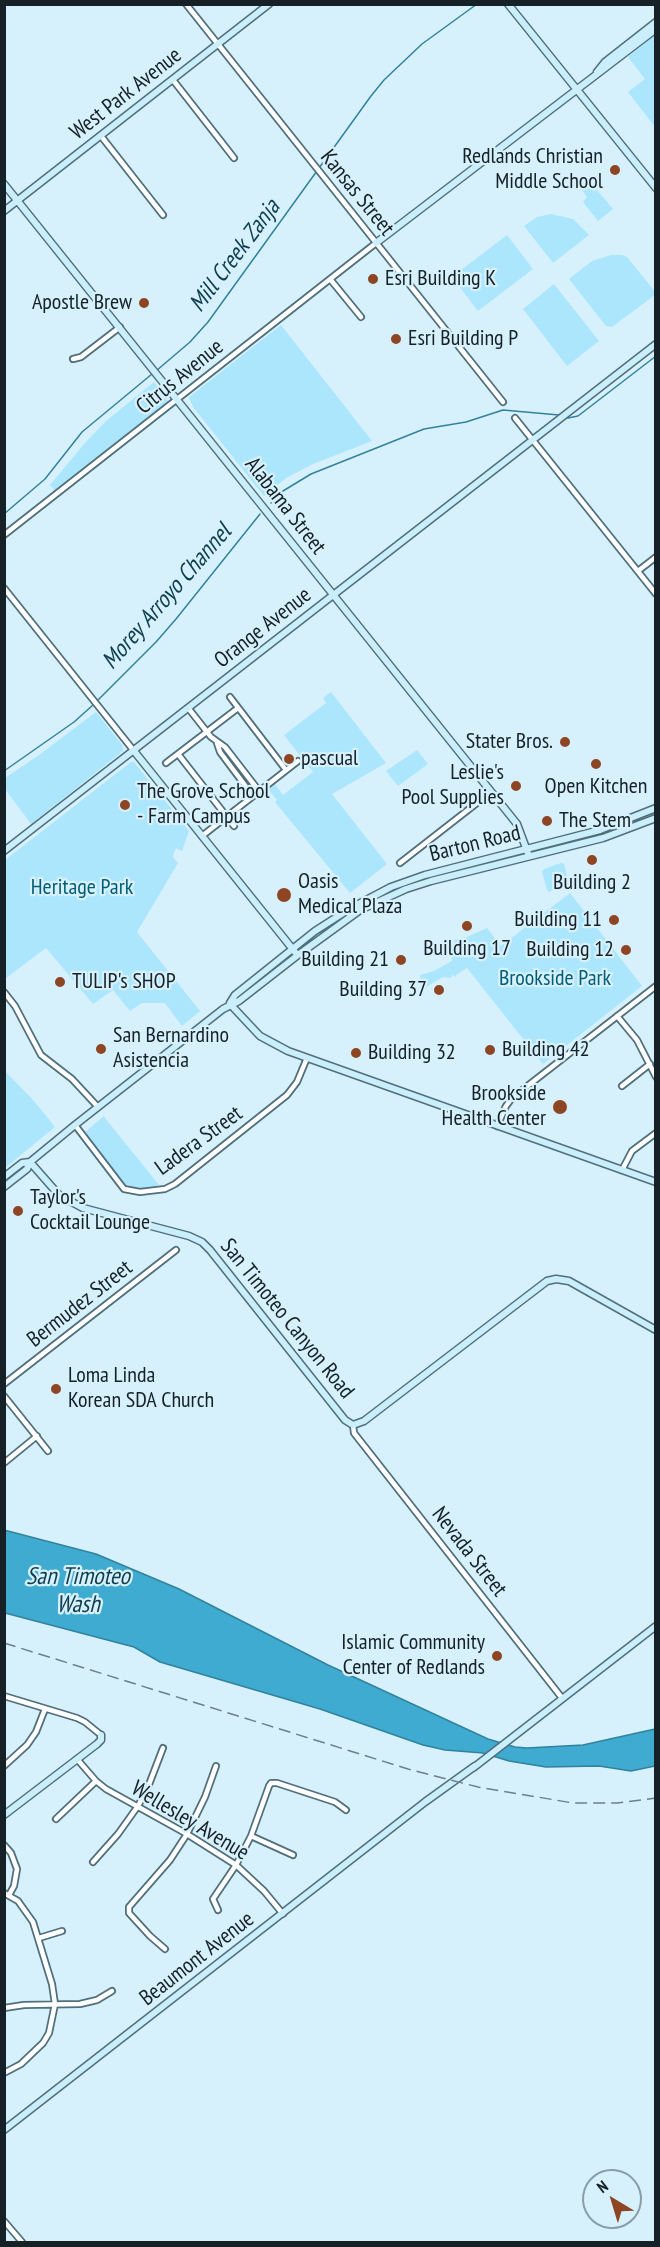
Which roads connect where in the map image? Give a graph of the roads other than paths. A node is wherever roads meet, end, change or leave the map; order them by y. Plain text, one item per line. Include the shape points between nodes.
1 (186, 4) edge
2 (269, 4) edge
3 (508, 4) edge
4 (656, 22) edge
5 (656, 29) edge
6 (218, 45) junction
7 (596, 73) junction
8 (173, 80) junction
9 (576, 89) junction
10 (101, 136) junction
11 (234, 158) dead end
12 (4, 184) edge
13 (656, 188) edge
14 (18, 201) junction
15 (4, 211) edge
16 (163, 215) dead end
17 (376, 243) junction
18 (330, 279) junction
19 (361, 317) dead end
20 (120, 327) junction
21 (655, 344) edge
22 (73, 359) dead end
23 (177, 399) junction
24 (503, 402) dead end
25 (515, 418) dead end
26 (532, 440) junction
27 (4, 535) edge
28 (656, 557) edge
29 (638, 571) junction
30 (4, 588) edge
31 (656, 594) edge
32 (333, 596) junction
33 (230, 697) dead end
34 (238, 708) junction
35 (189, 709) junction
36 (207, 732) junction
37 (217, 743) junction
38 (134, 751) junction
39 (178, 754) junction
40 (298, 761) dead end
41 (166, 763) dead end
42 (286, 770) junction
43 (259, 791) junction
44 (491, 792) junction
45 (253, 796) junction
46 (655, 813) edge
47 (226, 816) junction
48 (234, 826) dead end
49 (202, 836) junction
50 (4, 851) edge
51 (528, 853) junction
52 (400, 863) dead end
53 (295, 952) junction
54 (656, 986) edge
55 (4, 992) edge
56 (230, 1004) junction
57 (617, 1016) junction
58 (307, 1058) junction
59 (650, 1064) junction
60 (656, 1077) edge
61 (622, 1086) dead end
62 (98, 1107) junction
63 (75, 1125) junction
64 (497, 1126) junction
65 (656, 1133) edge
66 (30, 1162) junction
67 (622, 1170) junction
68 (4, 1177) edge
69 (656, 1182) edge
70 (4, 1187) edge
71 (176, 1250) dead end
72 (656, 1330) edge
73 (4, 1384) edge
74 (4, 1396) edge
75 (353, 1425) junction
76 (37, 1436) junction
77 (48, 1451) dead end
78 (4, 1463) edge
79 (656, 1626) edge
80 (4, 1696) edge
81 (562, 1698) junction
82 (45, 1709) junction
83 (101, 1736) joint
84 (163, 1748) dead end
85 (77, 1759) junction
86 (4, 1766) edge
87 (216, 1766) dead end
88 (96, 1781) junction
89 (138, 1806) junction
90 (346, 1810) dead end
91 (4, 1815) edge
92 (56, 1819) dead end
93 (187, 1834) junction
94 (251, 1836) junction
95 (4, 1845) edge
96 (293, 1855) dead end
97 (93, 1862) dead end
98 (236, 1865) junction
99 (7, 1894) edge
100 (218, 1910) dead end
101 (283, 1914) junction
102 (62, 1931) dead end
103 (39, 1938) junction
104 (165, 1948) dead end
105 (112, 1992) dead end
106 (55, 2004) junction
107 (4, 2008) edge
108 (4, 2073) edge
109 (4, 2130) edge
110 (4, 2221) edge
111 (22, 2242) edge

1 - 6 street, Kansas Street
2 - 6 main road, West Park Avenue
3 - 9 main road
4 - 7 main road
5 - 7 main road
6 - 8 main road, West Park Avenue
6 - 17 street, Kansas Street
7 - 9 main road
8 - 10 main road, West Park Avenue
8 - 11 street
9 - 13 main road
9 - 17 main road
10 - 14 main road, West Park Avenue
10 - 16 street
12 - 14 main road, Alabama Street
14 - 15 main road, West Park Avenue
14 - 20 main road, Alabama Street
17 - 18 street, Citrus Avenue
17 - 24 street, Kansas Street
18 - 19 street
18 - 23 street, Citrus Avenue
20 - 22 street
20 - 23 main road, Alabama Street
21 - 26 main road, Orange Avenue
23 - 27 street, Citrus Avenue
23 - 32 main road, Alabama Street
25 - 26 street
26 - 29 street
26 - 32 main road, Orange Avenue
28 - 29 street
29 - 31 street
30 - 38 street
32 - 35 main road, Orange Avenue
32 - 44 main road, Alabama Street
33 - 34 street
34 - 36 street
34 - 42 street
35 - 36 street
35 - 38 main road, Orange Avenue
36 - 37 street
36 - 39 street
37 - 43 street via 225,747
37 - 45 street
38 - 49 main road
38 - 50 main road, Orange Avenue
39 - 41 street
39 - 47 street
40 - 42 street
42 - 43 street
43 - 45 street
44 - 51 main road, Alabama Street via 518,826
44 - 52 street
45 - 47 street
46 - 51 main road, Barton Road
47 - 48 street
47 - 49 street
49 - 53 main road
51 - 53 main road, Barton Road via 369,902 333,919
53 - 56 main road, Barton Road via 235,995
54 - 57 street
55 - 62 street via 41,1055 72,1079
56 - 58 main road via 260,1036
56 - 62 main road, Barton Road
57 - 59 street
57 - 64 street via 512,1098
58 - 63 street, Ladera Street via 287,1095 165,1188 140,1192 124,1189
58 - 64 main road
59 - 60 street
59 - 61 street
62 - 63 main road, Barton Road
63 - 66 main road, Barton Road
64 - 67 main road
65 - 67 street via 632,1151
66 - 68 main road, Barton Road via 22,1163
66 - 70 main road, Barton Road via 27,1170
66 - 75 main road, San Timoteo Canyon Road via 59,1195 83,1208 202,1242
67 - 69 main road
71 - 73 street, Bermudez Street
72 - 75 main road, San Timoteo Canyon Road via 569,1281 547,1281 364,1421
74 - 76 street
75 - 81 street, Nevada Street via 354,1433
76 - 77 street
76 - 78 street
79 - 81 main road, Beaumont Avenue
80 - 82 street
81 - 101 main road, Beaumont Avenue
82 - 83 street via 85,1722
82 - 86 street via 27,1745
83 - 85 main road via 97,1744
84 - 89 street
85 - 88 street, Wellesley Avenue
85 - 91 main road
87 - 93 street
88 - 89 street, Wellesley Avenue
88 - 92 street
89 - 93 street, Wellesley Avenue
89 - 97 street
90 - 94 street via 335,1802 271,1783
93 - 98 street, Wellesley Avenue
93 - 104 street via 170,1860 130,1904 129,1910
94 - 96 street
94 - 98 street
95 - 99 street via 17,1869 14,1886
98 - 100 street via 213,1899
98 - 101 street, Wellesley Avenue
99 - 103 street via 26,1910
101 - 109 main road, Beaumont Avenue
102 - 103 street
103 - 106 street
105 - 106 street via 89,2003
106 - 107 street
106 - 108 street via 43,2043 21,2064
110 - 111 street

